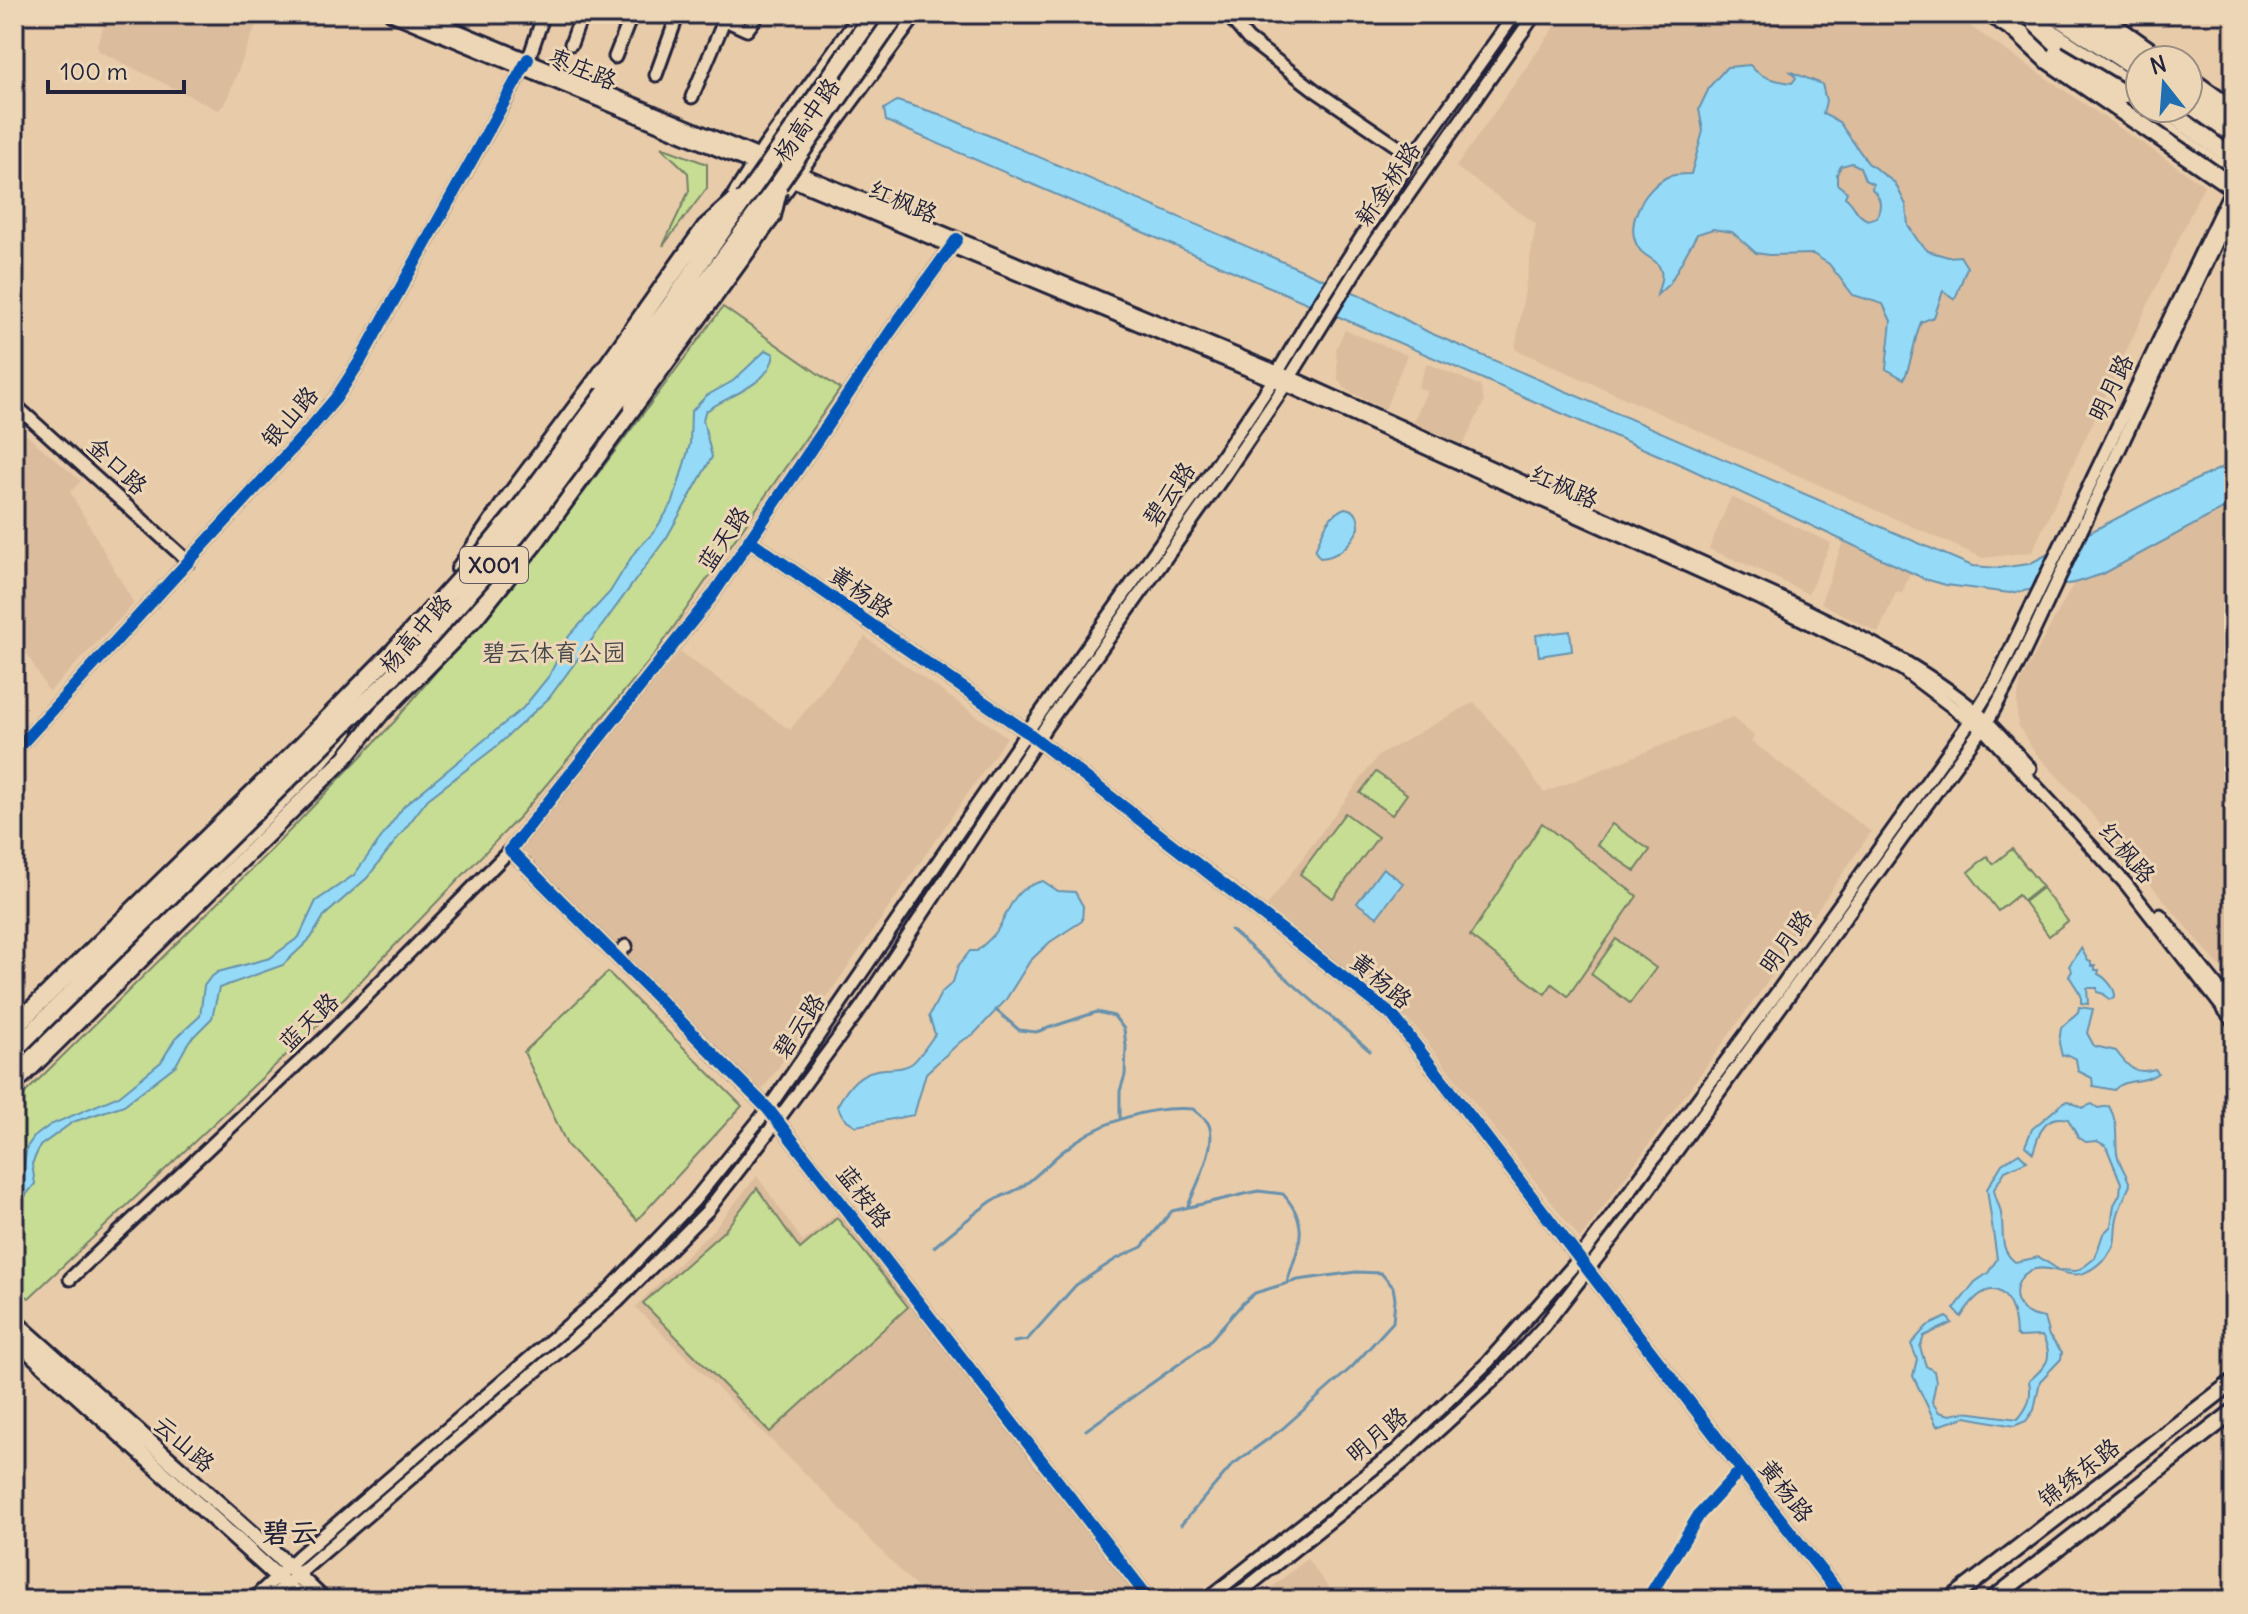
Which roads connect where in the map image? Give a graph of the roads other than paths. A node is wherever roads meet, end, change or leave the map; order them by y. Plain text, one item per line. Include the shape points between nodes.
1 (391, 14) edge
2 (418, 14) edge
3 (544, 14) edge
4 (582, 14) edge
5 (632, 14) edge
6 (678, 14) edge
7 (759, 14) edge
8 (915, 14) edge
9 (1227, 14) edge
10 (1515, 14) edge
11 (1535, 14) edge
12 (1991, 14) edge
13 (2005, 14) edge
14 (2023, 14) edge
15 (2053, 14) edge
16 (2079, 14) edge
17 (2099, 14) edge
18 (871, 15) edge
19 (721, 16) edge
20 (896, 17) edge
21 (2015, 30) junction
22 (571, 44) dead end
23 (2124, 44) edge
24 (2141, 44) edge
25 (615, 57) dead end
26 (527, 60) junction
27 (2124, 61) edge
28 (656, 75) dead end
29 (2124, 81) edge
30 (2204, 88) edge
31 (2124, 92) edge
32 (692, 97) dead end
33 (2204, 99) edge
34 (2234, 110) edge
35 (2204, 114) edge
36 (2234, 120) edge
37 (2187, 124) edge
38 (2234, 135) edge
39 (1413, 157) junction
40 (2234, 159) edge
41 (758, 160) junction
42 (2234, 177) edge
43 (791, 178) junction
44 (754, 184) junction
45 (2234, 186) edge
46 (2234, 205) edge
47 (954, 243) junction
48 (1275, 376) junction
49 (1288, 381) junction
50 (14, 404) edge
51 (749, 540) junction
52 (189, 562) junction
53 (460, 569) junction
54 (438, 595) junction
55 (384, 710) junction
56 (1974, 716) junction
57 (1984, 725) junction
58 (1032, 736) junction
59 (14, 752) edge
60 (510, 850) junction
61 (626, 946) dead end
62 (616, 956) junction
63 (89, 992) junction
64 (2234, 1008) edge
65 (19, 1014) edge
66 (2234, 1022) edge
67 (14, 1027) edge
68 (14, 1050) edge
69 (14, 1067) edge
70 (14, 1085) edge
71 (768, 1109) junction
72 (777, 1121) junction
73 (1580, 1258) junction
74 (1589, 1271) junction
75 (70, 1279) dead end
76 (19, 1328) edge
77 (2234, 1381) edge
78 (2234, 1411) edge
79 (288, 1576) junction
80 (252, 1600) edge
81 (268, 1600) edge
82 (303, 1600) edge
83 (323, 1600) edge
84 (1150, 1600) edge
85 (1206, 1600) edge
86 (1231, 1600) edge
87 (1844, 1600) edge
88 (1950, 1600) edge
89 (1992, 1600) edge

1 - 26 street, 枣庄路
2 - 26 street, 枣庄路
3 - 26 street, 银山路
4 - 22 street
5 - 25 street
6 - 28 street
7 - 19 street via 747,30
8 - 43 main road, 杨高中路 / X001
9 - 39 street via 1248,39
10 - 39 street, 新金桥路
11 - 49 street, 新金桥路 via 1351,278
12 - 21 highway, bridge
13 - 42 main road
14 - 29 highway
15 - 27 highway
16 - 23 highway
17 - 24 main road
18 - 41 main road, 杨高中路 / X001 via 820,71
18 - 44 highway, 杨高中路 / X001, bridge
19 - 32 street
20 - 43 highway, 杨高中路 / X001, bridge
21 - 31 highway, bridge
21 - 45 highway, bridge via 2046,59
26 - 41 street, 枣庄路
26 - 52 street, 银山路 via 336,398
30 - 34 main road
33 - 36 highway
35 - 38 highway
37 - 40 highway
39 - 48 street, 新金桥路
41 - 43 street, 红枫路
41 - 53 main road, 杨高中路 / X001 via 672,290 493,533
43 - 47 street, 红枫路
43 - 55 main road, 杨高中路 / X001 via 527,540
43 - 55 highway, bridge via 772,216 535,542 474,618
43 - 68 highway, 杨高中路 / X001, bridge via 490,569 408,661
44 - 53 highway, bridge via 705,228
44 - 67 highway, 杨高中路 / X001, bridge via 611,387 454,587 293,754
45 - 56 street, 明月路
46 - 57 street, 明月路 via 2007,688
47 - 48 street, 红枫路
47 - 51 street, 蓝天路
48 - 49 street, 红枫路
48 - 58 street, 碧云路
49 - 56 street, 红枫路 via 1836,624 1917,670
49 - 58 street, 碧云路
50 - 52 street, 金口路
51 - 58 street, 黄杨路
51 - 60 street, 蓝天路 via 712,596
52 - 59 street, 银山路
53 - 54 main road, 杨高中路 / X001
54 - 63 main road, 杨高中路 / X001 via 408,648 319,763
54 - 65 main road, X001
55 - 70 main road, 杨高中路 / X001 via 344,759
56 - 57 street, 红枫路
56 - 73 street, 明月路
57 - 64 street, 红枫路 via 2131,879
57 - 66 street, 红枫路 via 2126,884
57 - 74 street, 明月路
58 - 71 street, 碧云路
58 - 72 street, 碧云路 via 862,1006
58 - 73 street, 黄杨路 via 1393,1016
60 - 62 street, 蓝桉路
60 - 75 street, 蓝天路 via 329,1034
61 - 62 street
62 - 71 street, 蓝桉路
63 - 65 main road
63 - 69 main road, 杨高中路 / X001
71 - 72 street, 蓝桉路
71 - 79 street, 碧云路 via 693,1202 608,1291
72 - 79 street, 碧云路 via 707,1211 618,1301
72 - 84 street, 蓝桉路
73 - 74 street, 黄杨路
73 - 85 street, 明月路 via 1488,1362 1397,1450
74 - 86 street, 明月路 via 1499,1375 1404,1462
74 - 87 street, 黄杨路 via 1740,1474
76 - 79 main road, 云山路
77 - 88 main road, 锦绣东路
78 - 89 main road, 锦绣东路
79 - 80 street, 碧云路
79 - 81 street, 碧云路
79 - 82 main road, 云山路
79 - 83 main road, 云山路

